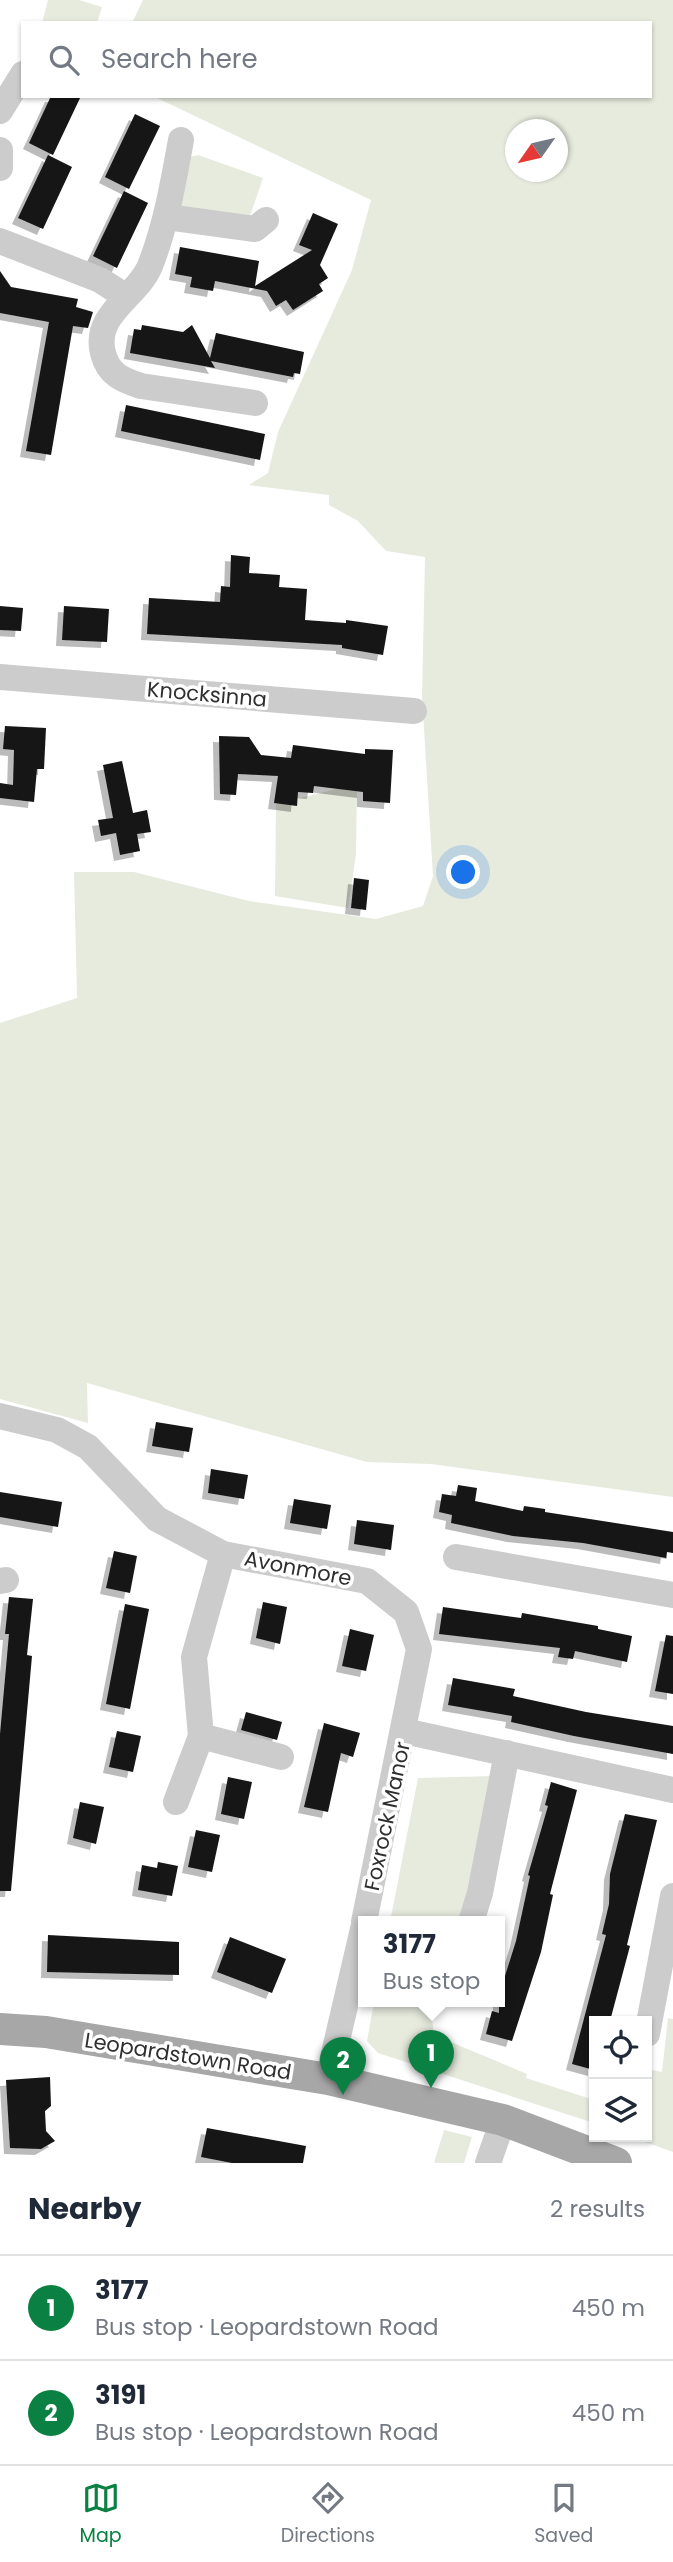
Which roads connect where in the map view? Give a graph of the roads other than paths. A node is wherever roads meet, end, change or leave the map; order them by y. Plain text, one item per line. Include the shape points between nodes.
1 (21, 77) edge
2 (0, 111) edge
3 (180, 140) dead end
4 (0, 150) edge
5 (0, 168) edge
6 (167, 217) junction
7 (266, 220) dead end
8 (0, 241) edge
9 (125, 296) junction
10 (255, 403) dead end
11 (0, 677) edge
12 (414, 711) dead end
13 (0, 1416) edge
14 (223, 1554) junction
15 (456, 1557) dead end
16 (673, 1595) edge
17 (404, 1731) junction
18 (201, 1736) junction
19 (507, 1753) junction
20 (281, 1757) dead end
21 (673, 1790) edge
22 (176, 1802) dead end
23 (673, 1896) edge
24 (365, 1916) edge
25 (473, 1916) edge
26 (358, 1950) edge
27 (650, 2016) edge
28 (0, 2029) edge
29 (328, 2079) junction
30 (503, 2120) junction
31 (488, 2163) edge
32 (616, 2163) edge

1 - 2 street
3 - 6 street
4 - 5 street
6 - 7 street via 255,229
6 - 9 street via 148,270
8 - 9 street via 100,280
9 - 10 street via 101,335 105,364 113,374 141,386
11 - 12 street, Knocksinna
13 - 14 street, Avonmore via 57,1430 88,1447 157,1519
14 - 17 street, Avonmore via 366,1581 406,1612 419,1649
14 - 18 street, Avonmore via 194,1657
15 - 16 street
17 - 19 street, Foxrock Manor
17 - 24 street, Foxrock Manor
18 - 20 street
18 - 22 street, Avonmore
19 - 21 street, Foxrock Manor
19 - 25 street
23 - 27 street
26 - 29 street
28 - 29 main road, Leopardstown Road via 46,2032
29 - 30 main road, Leopardstown Road
30 - 31 street
30 - 32 main road, Leopardstown Road

